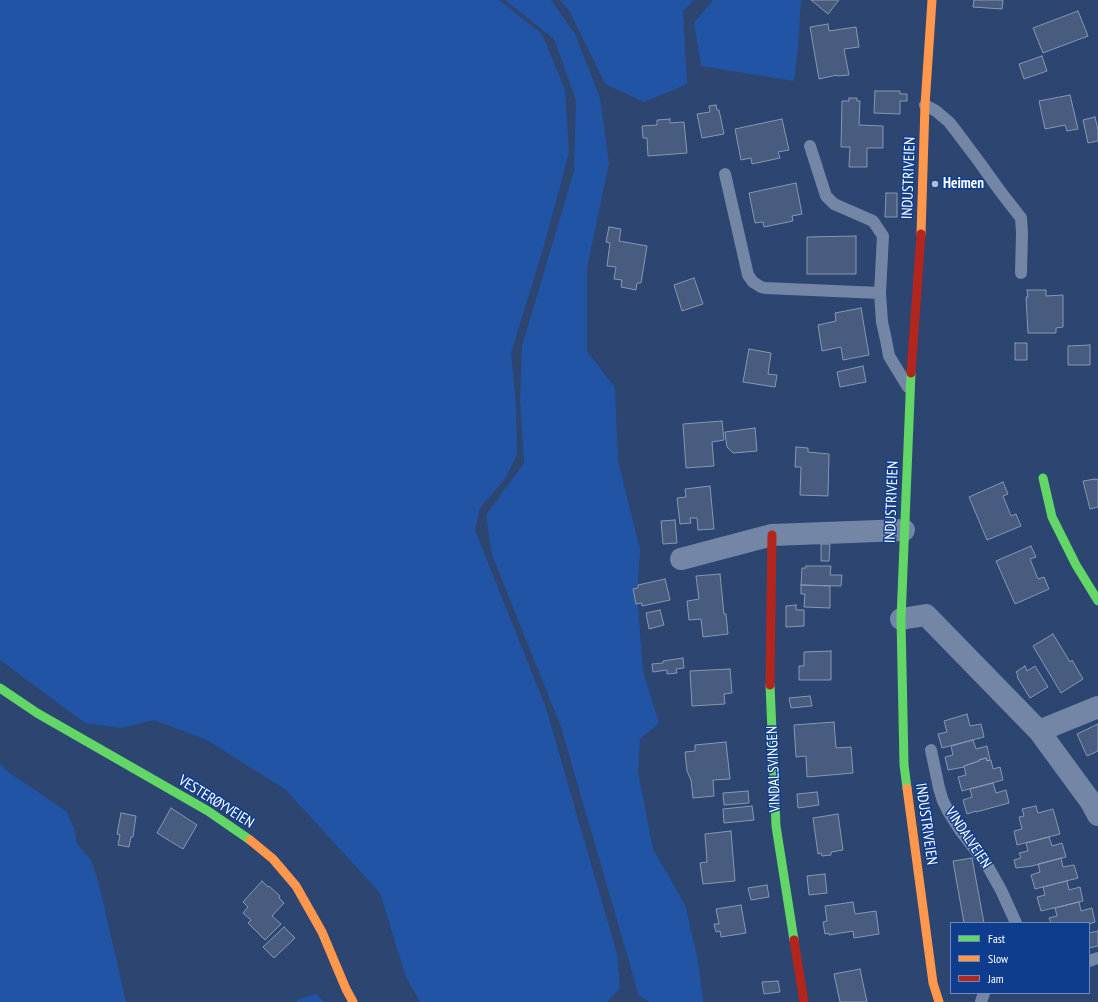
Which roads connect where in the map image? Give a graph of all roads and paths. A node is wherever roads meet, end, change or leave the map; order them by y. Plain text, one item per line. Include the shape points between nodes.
1 (932, 0) edge
2 (926, 105) junction
3 (810, 146) dead end
4 (725, 174) dead end
5 (1022, 273) dead end
6 (880, 293) junction
7 (910, 390) junction
8 (1043, 478) dead end
9 (904, 530) junction
10 (772, 534) junction
11 (680, 559) dead end
12 (1098, 601) edge
13 (901, 619) junction
14 (0, 688) edge
15 (1098, 707) edge
16 (1039, 731) junction
17 (930, 750) dead end
18 (1098, 815) edge
19 (1016, 922) edge
20 (352, 1002) edge
21 (804, 1002) edge
22 (939, 1002) edge

1 - 2 street, INDUSTRIVEIEN
2 - 5 lane via 953,127 1021,218
2 - 7 street, INDUSTRIVEIEN via 920,253
3 - 6 lane via 826,196 834,204 873,221 883,236
4 - 6 lane via 748,275 753,282 765,288
6 - 7 lane via 888,356
7 - 9 street, INDUSTRIVEIEN
8 - 12 street via 1052,518
9 - 10 street
9 - 13 street, INDUSTRIVEIEN
10 - 11 street
10 - 21 street, VINDALSVINGEN via 770,678 776,826
13 - 16 street via 926,615
13 - 22 street, INDUSTRIVEIEN via 904,765 933,983
14 - 20 street, VESTERØYVEIEN via 37,713 208,811 244,835 273,859 296,886 318,925
15 - 16 street
16 - 18 street
17 - 19 lane, VINDALVEIEN via 943,801 960,830 987,865

